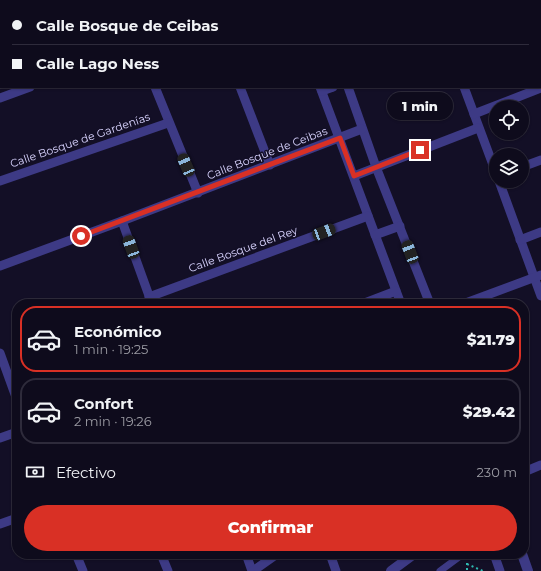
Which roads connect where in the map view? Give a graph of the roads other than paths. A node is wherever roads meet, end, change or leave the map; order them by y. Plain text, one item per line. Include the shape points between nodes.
1 (27, 88) edge
2 (155, 88) edge
3 (240, 88) edge
4 (348, 88) edge
5 (464, 88) edge
6 (541, 88) edge
7 (321, 89) edge
8 (0, 98) edge
9 (474, 114) junction
10 (168, 123) junction
11 (478, 128) junction
12 (362, 129) junction
13 (340, 138) junction
14 (489, 156) edge
15 (541, 160) edge
16 (529, 164) edge
17 (270, 165) junction
18 (376, 167) junction
19 (354, 176) junction
20 (0, 181) edge
21 (501, 188) edge
22 (198, 192) junction
23 (368, 216) junction
24 (122, 221) junction
25 (400, 226) junction
26 (541, 232) edge
27 (375, 235) junction
28 (520, 240) junction
29 (0, 266) edge
30 (538, 277) edge
31 (396, 291) junction
32 (541, 296) edge
33 (150, 299) edge
34 (156, 299) edge
35 (375, 299) edge
36 (399, 299) edge
37 (428, 299) edge
38 (477, 299) edge
39 (0, 353) edge
40 (12, 386) edge
41 (12, 434) edge
42 (0, 438) edge
43 (541, 465) edge
44 (529, 470) edge
45 (12, 520) edge
46 (0, 524) edge
47 (78, 559) edge
48 (163, 559) edge
49 (248, 559) edge
50 (270, 559) edge
51 (332, 559) edge
52 (407, 559) edge
53 (456, 559) edge
54 (496, 559) edge
55 (524, 559) edge
56 (82, 571) edge
57 (168, 571) edge
58 (253, 571) edge
59 (336, 571) edge
60 (390, 571) edge
61 (440, 571) edge
62 (500, 571) edge
63 (528, 571) edge

1 - 8 street
2 - 10 street
3 - 17 street
4 - 12 street
5 - 9 street
6 - 9 street
7 - 13 street
9 - 11 street
10 - 20 street, Calle Bosque de Gardenías
10 - 22 street
11 - 14 street
11 - 18 street
12 - 13 street, Calle Bosque de Ceibas
12 - 18 street
13 - 17 street, Calle Bosque de Ceibas
13 - 19 street
15 - 16 street
17 - 22 street, Calle Bosque de Ceibas
18 - 19 street
18 - 25 street
19 - 23 street
21 - 28 street
22 - 24 street, Calle Bosque de Ceibas
23 - 27 street
23 - 34 street, Calle Bosque del Rey
24 - 29 street, Calle Bosque de Ceibas
24 - 33 street
25 - 27 street
25 - 37 street
26 - 28 street
27 - 31 street
28 - 30 street
30 - 32 street
30 - 38 street
31 - 35 street
31 - 36 street
39 - 40 street
41 - 42 street
43 - 44 street
45 - 46 street
47 - 56 street
48 - 57 street
49 - 58 street
50 - 58 street
51 - 59 street
52 - 60 street
53 - 61 street
54 - 62 street
55 - 63 street

